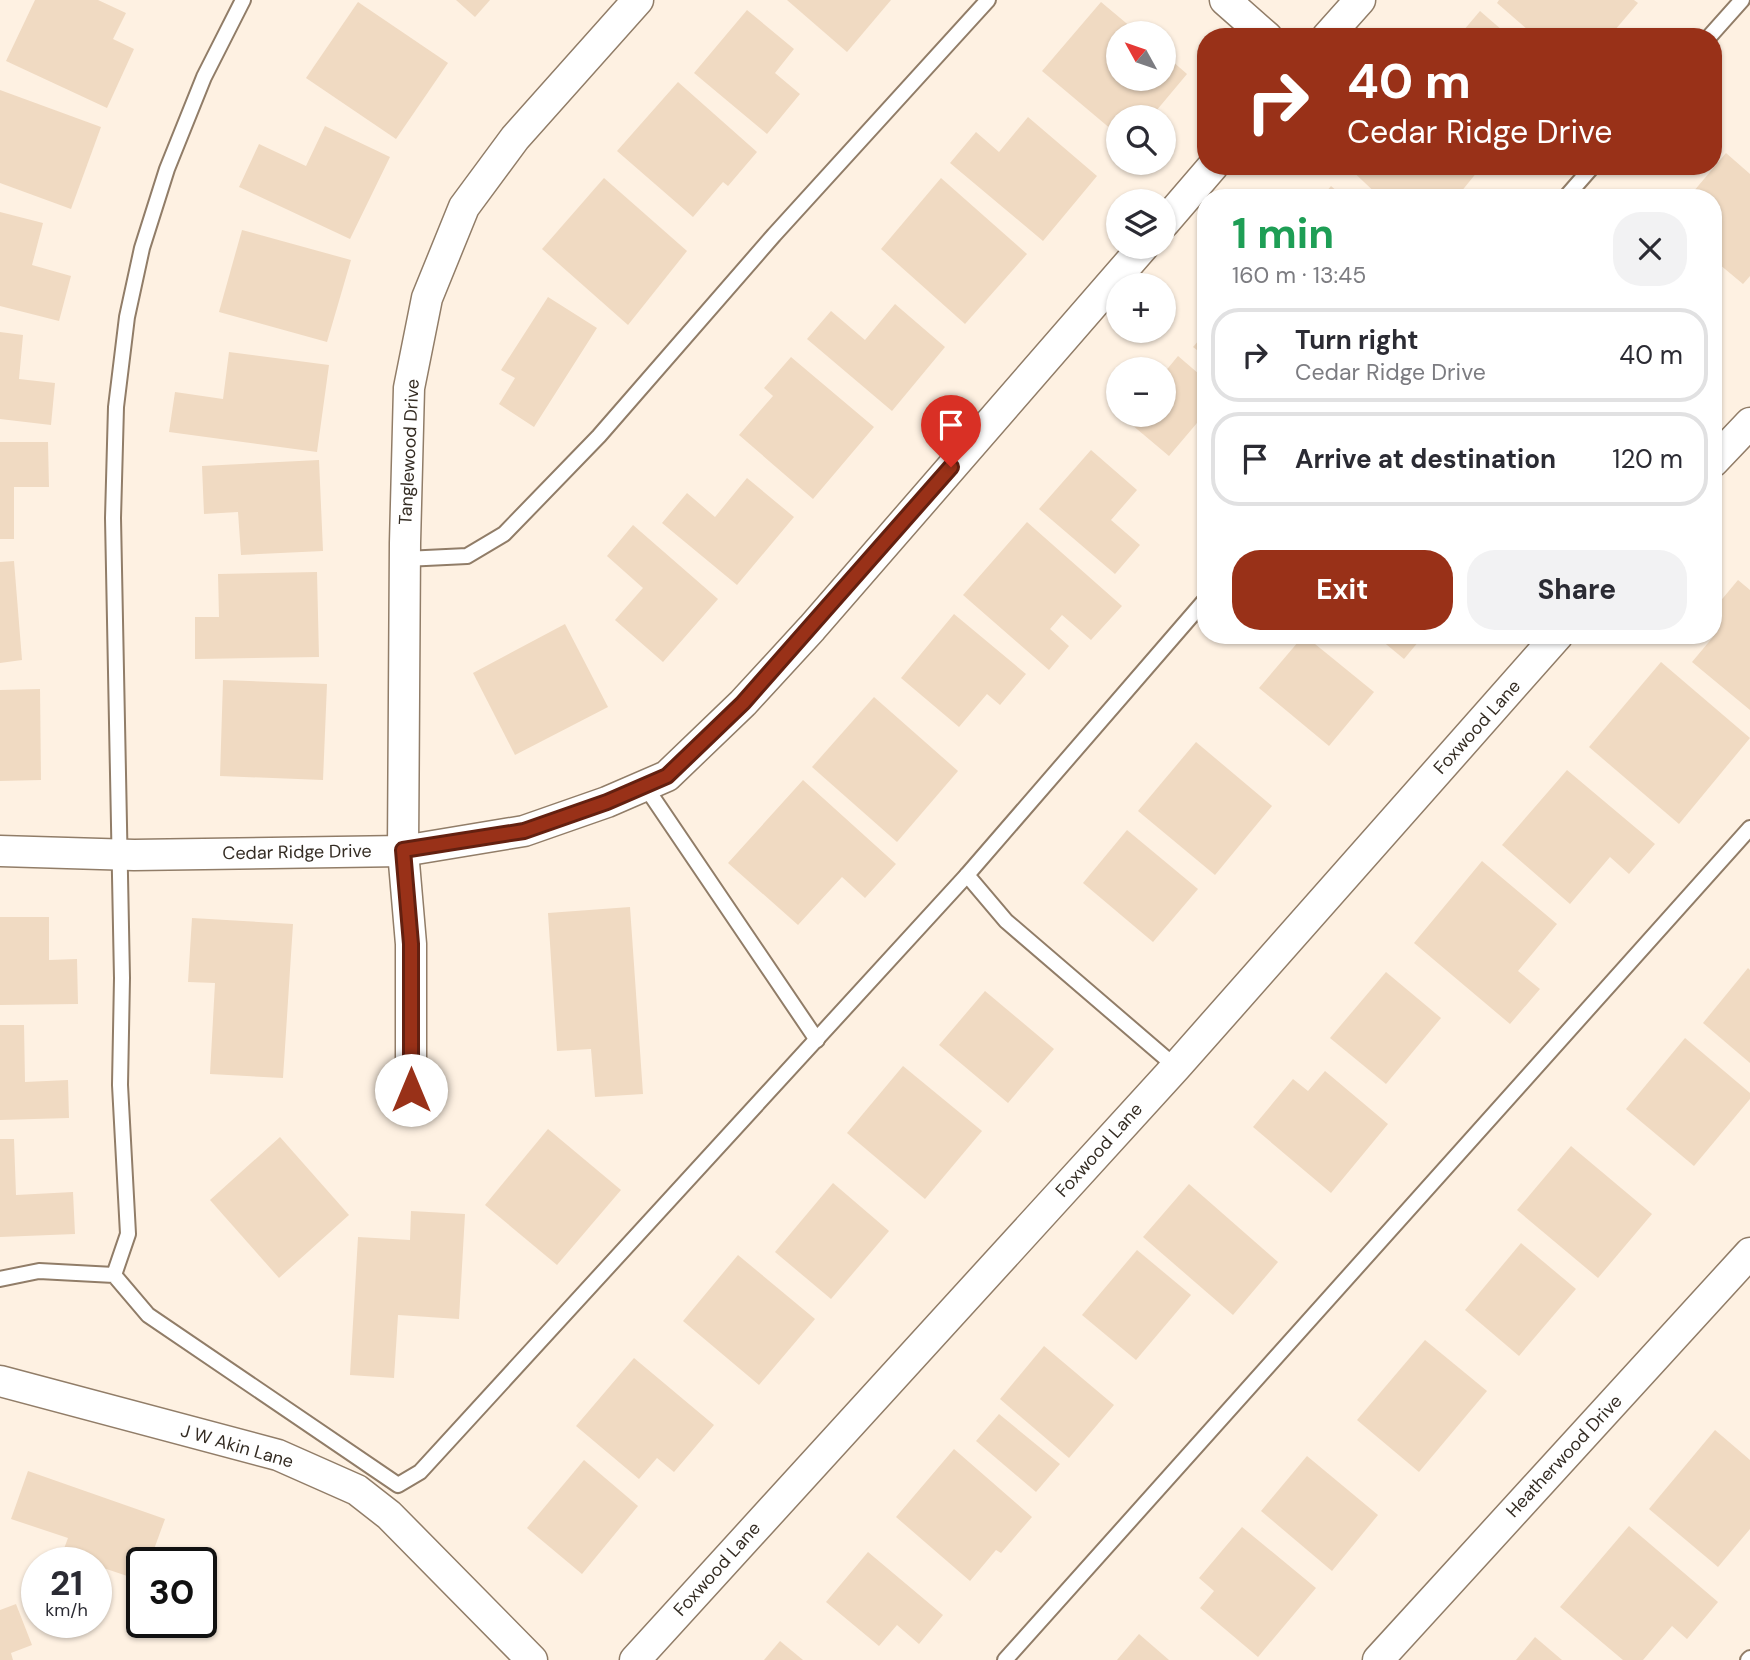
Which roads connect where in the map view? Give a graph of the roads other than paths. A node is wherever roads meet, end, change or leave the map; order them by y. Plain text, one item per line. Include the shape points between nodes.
1 (243, 0) edge
2 (638, 0) edge
3 (988, 0) edge
4 (1225, 0) edge
5 (1360, 0) edge
6 (1742, 0) edge
7 (1257, 28) edge
8 (1335, 28) edge
9 (1717, 28) edge
10 (1205, 175) edge
11 (1585, 175) edge
12 (1572, 189) edge
13 (1176, 209) edge
14 (1133, 259) edge
15 (1750, 422) edge
16 (1722, 452) edge
17 (405, 559) junction
18 (1197, 609) edge
19 (1550, 644) edge
20 (645, 786) junction
21 (1750, 828) edge
22 (0, 850) edge
23 (403, 850) junction
24 (119, 854) junction
25 (967, 875) junction
26 (817, 1040) junction
27 (1176, 1067) junction
28 (411, 1090) dead end
29 (1750, 1253) edge
30 (114, 1275) junction
31 (0, 1279) edge
32 (0, 1381) edge
33 (532, 1660) edge
34 (635, 1660) edge
35 (1005, 1660) edge
36 (1378, 1660) edge

1 - 24 lane via 204,77 167,169 142,248 127,317 116,407 113,518
2 - 17 street, Tanglewood Drive via 515,138 464,207 427,298 409,388
3 - 17 lane via 599,436 504,534 467,556
4 - 7 street
5 - 8 street
6 - 9 lane
10 - 13 street
11 - 12 lane
14 - 20 street, Cedar Ridge Drive via 752,694 667,776
15 - 16 street
17 - 23 street, Tanglewood Drive
18 - 25 lane
19 - 27 street, Foxwood Lane
20 - 23 street, Cedar Ridge Drive via 524,831
20 - 26 lane
21 - 35 lane
22 - 24 street, Cedar Ridge Drive
23 - 24 street, Cedar Ridge Drive
23 - 28 street, Tanglewood Drive via 411,944
24 - 30 lane via 121,1136 128,1234
25 - 26 lane
25 - 27 lane via 1006,921
26 - 30 lane via 420,1472 398,1485 148,1315
27 - 34 street, Foxwood Lane
29 - 36 street, Heatherwood Drive
30 - 31 lane via 39,1271
32 - 33 street, J W Akin Lane via 278,1455 358,1490

